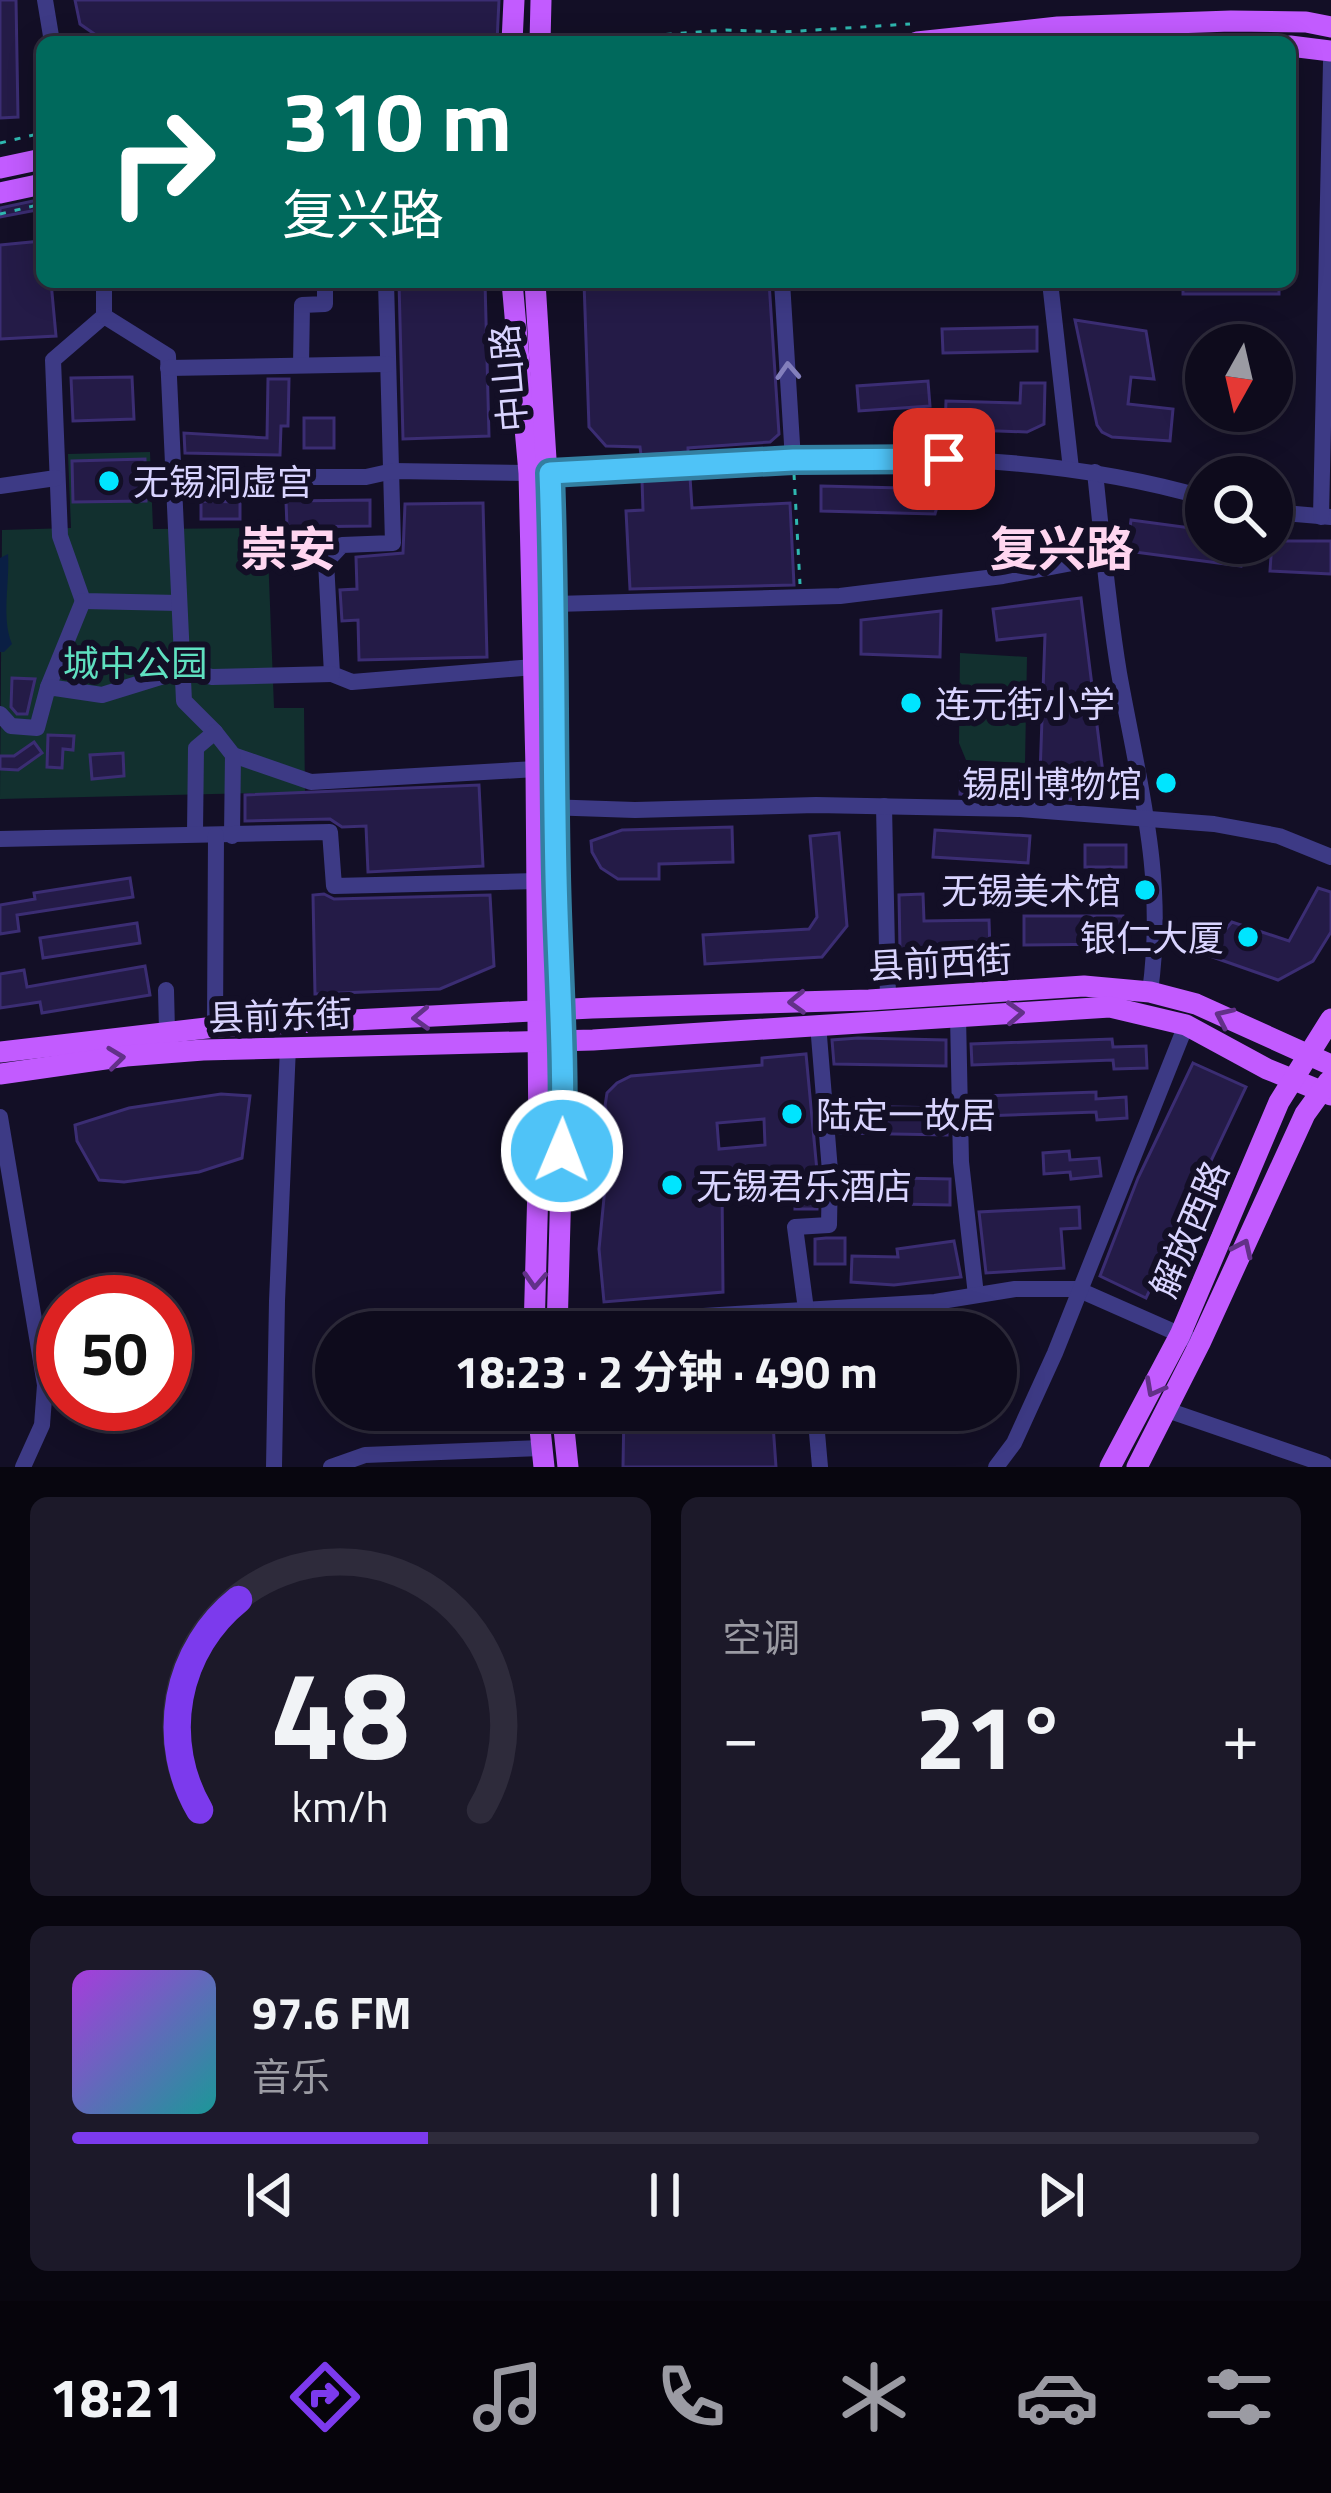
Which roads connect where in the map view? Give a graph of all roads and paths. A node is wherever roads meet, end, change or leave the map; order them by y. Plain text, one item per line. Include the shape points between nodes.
1 (45, 0) edge
2 (514, 0) edge
3 (541, 0) edge
4 (1331, 27) edge
5 (51, 36) edge
6 (512, 36) edge
7 (540, 36) edge
8 (973, 36) edge
9 (1296, 47) edge
10 (1331, 51) edge
11 (1331, 62) edge
12 (36, 134) edge
13 (0, 143) edge
14 (36, 160) edge
15 (0, 168) edge
16 (36, 185) edge
17 (0, 193) edge
18 (36, 205) edge
19 (0, 214) edge
20 (104, 288) edge
21 (326, 288) edge
22 (386, 288) edge
23 (513, 288) edge
24 (535, 288) edge
25 (782, 288) edge
26 (1051, 288) edge
27 (104, 316) junction
28 (301, 364) junction
29 (388, 364) junction
30 (168, 368) junction
31 (793, 460) junction
32 (1071, 469) junction
33 (393, 471) junction
34 (1095, 472) junction
35 (539, 473) junction
36 (172, 477) junction
37 (56, 478) junction
38 (0, 486) edge
39 (1185, 493) edge
40 (1293, 514) edge
41 (1326, 517) edge
42 (1104, 557) junction
43 (801, 597) junction
44 (82, 601) junction
45 (179, 603) junction
46 (555, 604) junction
47 (534, 667) junction
48 (183, 670) junction
49 (332, 674) junction
50 (47, 687) junction
51 (0, 714) edge
52 (215, 732) junction
53 (233, 755) junction
54 (536, 769) junction
55 (884, 806) junction
56 (546, 807) junction
57 (1146, 819) junction
58 (195, 833) junction
59 (224, 835) junction
60 (0, 839) edge
61 (1331, 857) edge
62 (536, 880) junction
63 (166, 990) dead end
64 (1150, 992) junction
65 (888, 998) junction
66 (562, 1010) junction
67 (538, 1012) junction
68 (958, 1016) junction
69 (1331, 1018) edge
70 (818, 1024) junction
71 (1186, 1025) junction
72 (215, 1027) junction
73 (167, 1031) junction
74 (538, 1039) junction
75 (563, 1040) junction
76 (288, 1047) junction
77 (0, 1052) edge
78 (1308, 1054) junction
79 (1331, 1065) edge
80 (0, 1074) edge
81 (1293, 1080) junction
82 (1328, 1088) edge
83 (0, 1117) edge
84 (1077, 1289) junction
85 (976, 1295) junction
86 (806, 1309) junction
87 (535, 1311) edge
88 (556, 1311) edge
89 (781, 1311) edge
90 (1190, 1339) junction
91 (1167, 1410) junction
92 (564, 1431) edge
93 (817, 1431) edge
94 (543, 1458) edge
95 (1326, 1461) edge
96 (23, 1467) edge
97 (274, 1467) edge
98 (332, 1467) edge
99 (568, 1467) edge
100 (820, 1467) edge
101 (996, 1467) edge
102 (1111, 1467) edge
103 (1137, 1467) edge

1 - 5 street
2 - 6 main road
3 - 7 main road
4 - 8 main road via 1232,21
9 - 10 main road
11 - 41 street
12 - 13 path
14 - 15 main road
16 - 17 main road
18 - 19 path
20 - 27 street
21 - 28 street via 326,304 302,304
22 - 29 street
23 - 35 main road, 中山路
24 - 35 main road, 中山路
31 -> 25 street
26 - 32 street
27 - 30 street via 168,356
27 - 37 street via 52,360
28 - 29 street
28 - 30 street
29 - 33 street
30 - 36 street
31 - 32 street
31 - 35 street
31 - 43 path
32 - 34 street
33 - 35 street
33 - 36 street
33 - 49 street via 393,543 342,544 326,562
34 - 39 street
34 - 42 street
35 - 46 main road, 中山路
35 - 47 main road, 中山路
36 - 45 street
37 - 38 street
37 - 44 street via 60,536
40 - 41 street
42 - 43 street
42 - 57 street
43 - 46 street
44 - 45 street
44 - 50 street
45 - 48 street
46 - 56 main road, 中山路
47 - 49 street via 352,682
47 - 54 main road, 中山路
48 - 49 street via 212,677
48 - 50 street via 102,695
48 - 52 street via 184,701
50 - 51 street via 37,728 11,726
52 - 53 street
52 - 58 street via 196,748
53 - 54 street via 311,782
53 - 59 street
54 - 56 main road, 中山路
55 - 56 street
55 - 57 street
55 - 65 street
56 - 62 main road, 中山路
56 - 66 main road, 中山路
57 - 61 street via 1279,836
57 - 64 street via 1157,938
58 - 59 street
58 - 60 street
59 - 62 street via 330,832 334,886
59 - 72 street
62 - 67 main road, 中山路
63 - 73 street
64 - 65 main road, 县前西街 via 1084,986
78 -> 64 main road, 县前西街
65 -> 66 main road, 县前西街
66 - 67 main road, 县前西街
66 - 75 main road, 中山路
67 -> 72 main road, 县前东街
67 - 74 main road, 中山路
68 - 70 main road, 县前西街
68 -> 71 main road, 县前西街 via 1110,1007
68 - 85 street via 961,1162
69 - 78 main road, 解放西路
70 - 75 main road, 县前西街
70 - 86 street via 829,1225 795,1227
71 - 81 main road, 县前西街
71 - 84 street
72 - 73 main road, 县前东街
73 - 77 main road, 县前东街
74 - 75 main road, 县前东街
74 - 76 main road, 县前东街
74 -> 87 main road, 中山路
75 - 88 main road, 中山路
80 -> 76 main road, 县前东街 via 126,1056
76 - 97 street
78 - 79 main road, 县前西街
78 - 81 main road, 解放西路
81 - 82 main road, 县前西街
81 - 90 main road, 解放西路
90 -> 82 main road, 解放西路 via 1305,1114
83 - 96 street via 45,1385 42,1425
84 - 85 street
84 - 90 street
84 - 101 street via 1055,1353
85 - 86 street
86 - 89 street
90 - 91 main road, 解放西路
90 -> 102 main road, 解放西路
91 - 95 street
91 - 103 main road, 解放西路
92 - 99 main road
93 - 100 street
94 - 98 street via 365,1455

